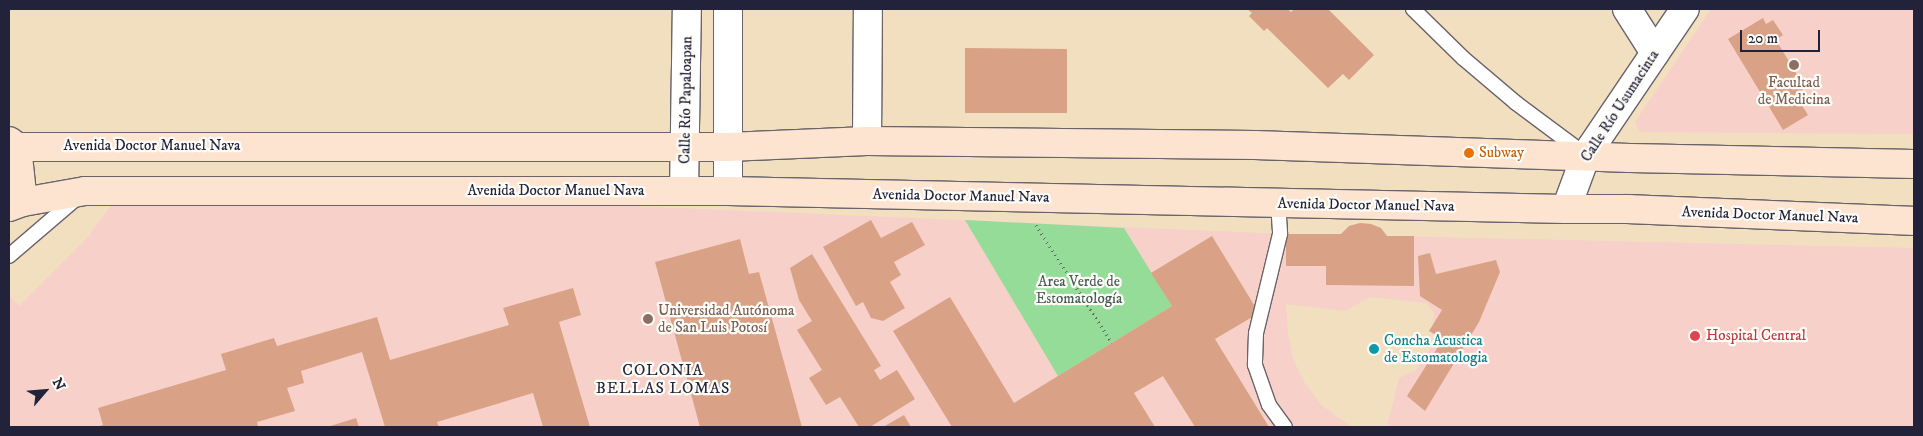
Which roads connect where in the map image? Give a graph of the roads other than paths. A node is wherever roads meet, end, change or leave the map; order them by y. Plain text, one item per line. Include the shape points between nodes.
1 (687, 9) edge
2 (728, 9) edge
3 (868, 9) edge
4 (1414, 9) edge
5 (1627, 9) edge
6 (1684, 9) edge
7 (1654, 53) junction
8 (867, 141) junction
9 (12, 145) edge
10 (685, 145) junction
11 (728, 147) junction
12 (1586, 155) junction
13 (1914, 164) edge
14 (728, 190) junction
15 (86, 191) junction
16 (684, 191) junction
17 (1278, 203) junction
18 (16, 205) edge
19 (1566, 209) junction
20 (1914, 221) edge
21 (9, 256) edge
22 (1285, 427) edge

1 - 10 street, Calle Río Papaloapan
2 - 11 street
3 - 8 street
4 - 12 lane via 1463,58 1516,103
5 - 7 street
6 - 7 street, Calle Río Usumacinta
7 - 12 street, Calle Río Usumacinta
8 - 11 main road, Avenida Doctor Manuel Nava
8 - 12 main road, Avenida Doctor Manuel Nava via 1255,145
9 - 10 main road, Avenida Doctor Manuel Nava
9 - 18 main road
10 - 11 main road, Avenida Doctor Manuel Nava
10 - 16 street, Calle Río Papaloapan
11 - 14 street
12 - 13 main road, Avenida Doctor Manuel Nava
12 - 19 street, Calle Río Usumacinta
14 - 16 main road, Avenida Doctor Manuel Nava
14 - 17 main road, Avenida Doctor Manuel Nava
15 - 16 main road, Avenida Doctor Manuel Nava
15 - 18 main road, Avenida Doctor Manuel Nava
15 - 21 lane
17 - 19 main road, Avenida Doctor Manuel Nava
17 - 22 lane via 1280,234 1256,333 1255,365 1269,405
19 - 20 main road, Avenida Doctor Manuel Nava

